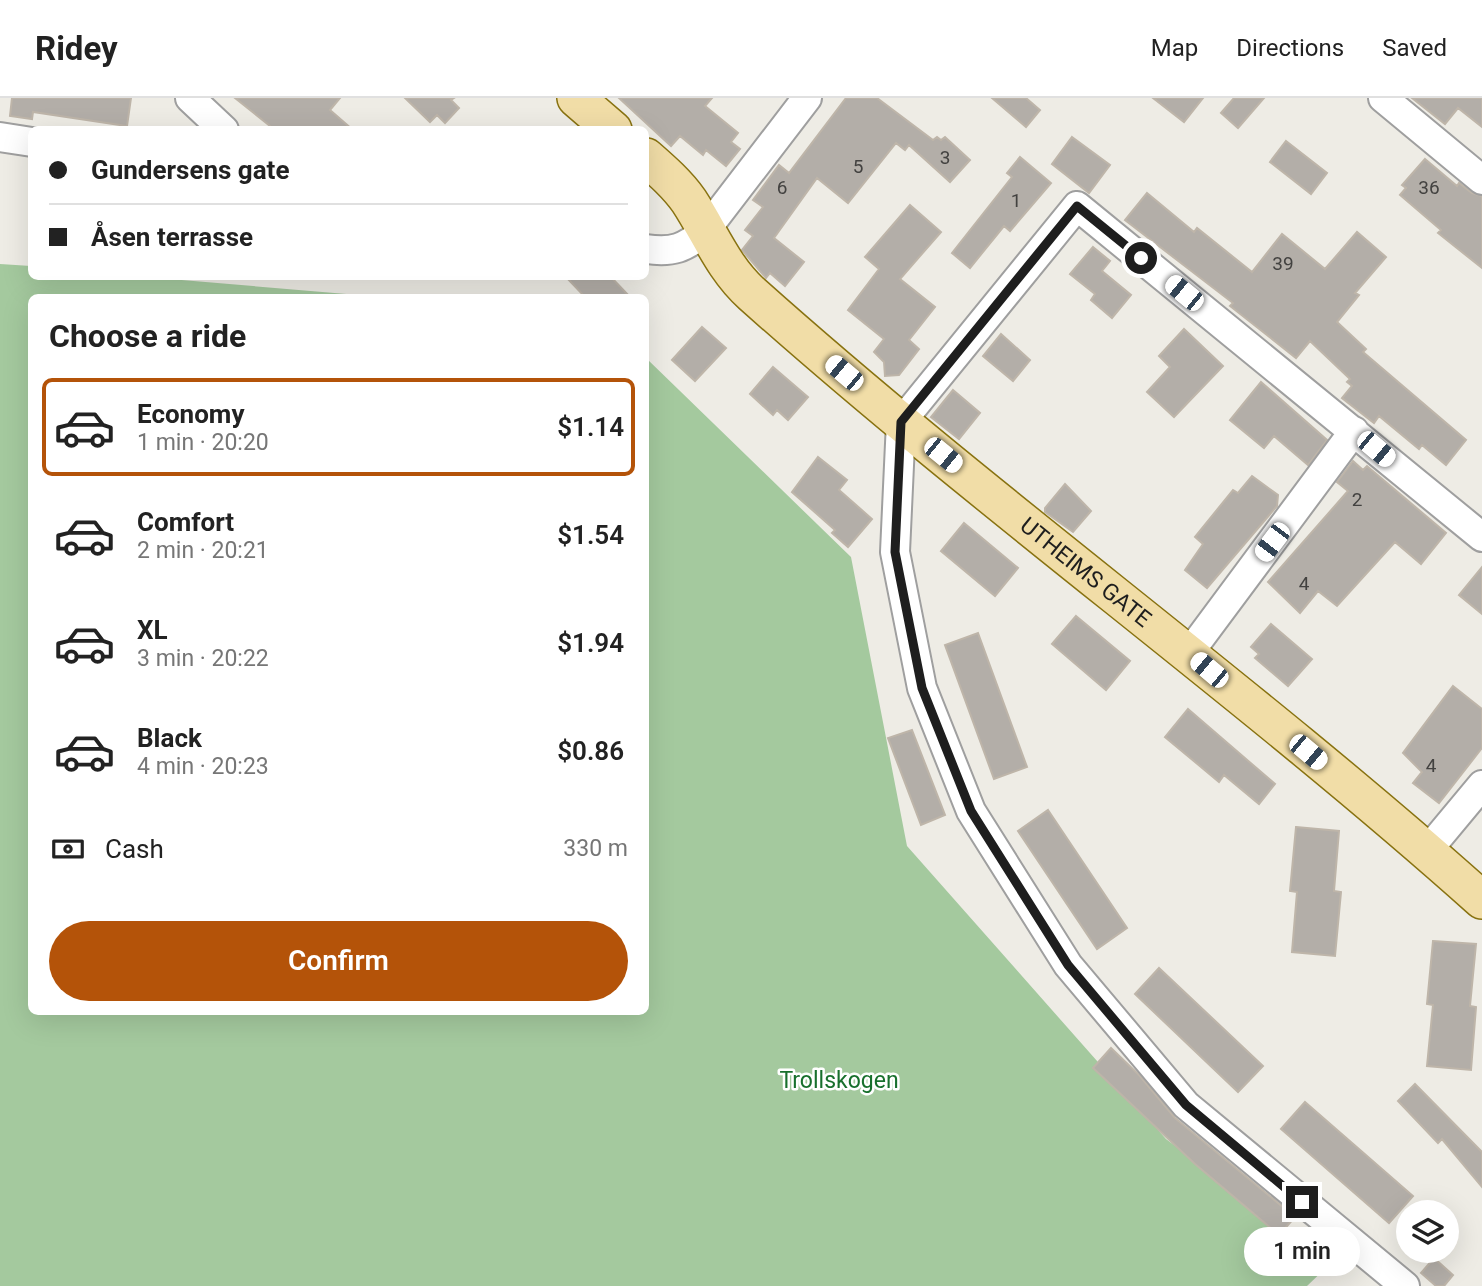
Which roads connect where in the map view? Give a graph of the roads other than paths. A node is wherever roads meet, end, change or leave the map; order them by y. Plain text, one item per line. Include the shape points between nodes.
1 (190, 98) edge
2 (576, 98) edge
3 (807, 98) edge
4 (1382, 98) edge
5 (221, 126) edge
6 (608, 126) edge
7 (0, 137) edge
8 (28, 141) edge
9 (649, 160) edge
10 (1482, 180) edge
11 (705, 231) junction
12 (649, 250) edge
13 (901, 422) junction
14 (1354, 431) junction
15 (1482, 537) edge
16 (1189, 653) junction
17 (1482, 785) edge
18 (1427, 851) junction
19 (1482, 900) edge
20 (1405, 1286) edge

1 - 5 street
2 - 6 main road
3 - 11 street
4 - 10 street
7 - 8 street
9 - 11 main road, UTHEIMS GATE via 672,179
11 - 12 street via 686,247
11 - 13 main road, UTHEIMS GATE via 749,292
13 - 14 street via 1077,206
13 - 16 main road, UTHEIMS GATE
13 - 20 street via 895,552 922,688 971,811 1068,965 1186,1105
14 - 15 street
14 - 16 street
16 - 18 main road, UTHEIMS GATE
17 - 18 street
18 - 19 main road, UTHEIMS GATE

